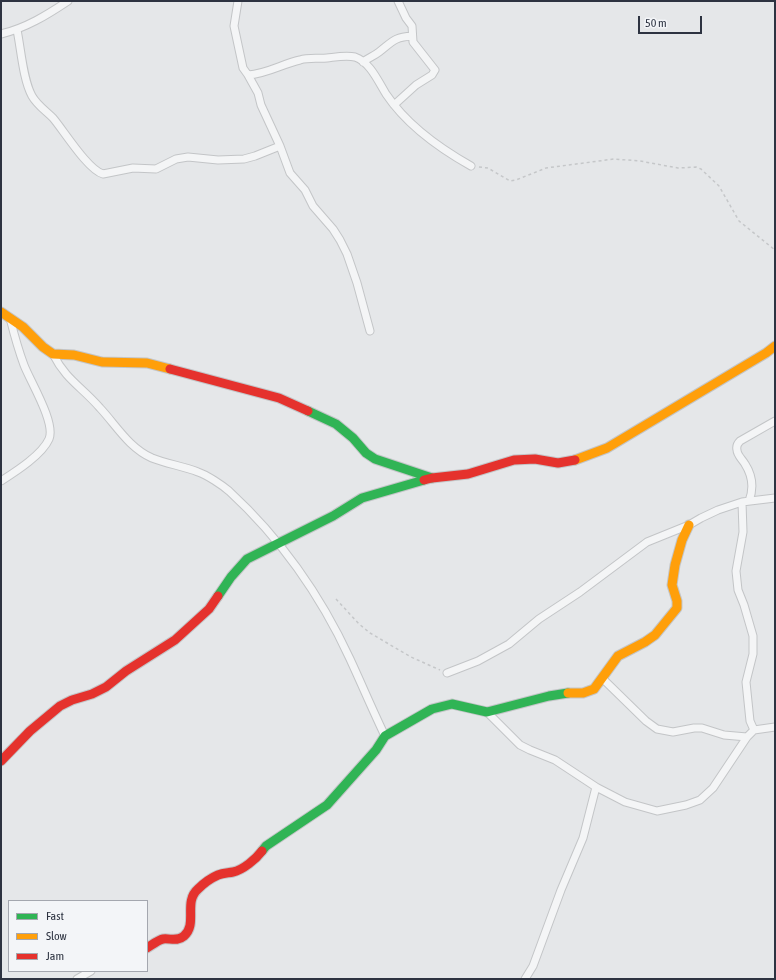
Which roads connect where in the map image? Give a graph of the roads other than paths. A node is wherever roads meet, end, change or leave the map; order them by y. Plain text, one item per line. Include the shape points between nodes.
1 (68, 1) edge
2 (238, 1) edge
3 (398, 1) edge
4 (17, 30) junction
5 (1, 34) edge
6 (412, 36) junction
7 (362, 62) junction
8 (248, 75) junction
9 (394, 105) junction
10 (280, 146) junction
11 (471, 166) road end
12 (1, 312) edge
13 (10, 318) junction
14 (370, 331) dead end
15 (775, 346) edge
16 (53, 354) junction
17 (775, 421) edge
18 (432, 478) junction
19 (1, 481) edge
20 (775, 498) edge
21 (746, 502) junction
22 (689, 525) junction
23 (279, 543) junction
24 (448, 673) road end
25 (602, 678) junction
26 (487, 712) junction
27 (775, 727) edge
28 (754, 730) junction
29 (385, 736) junction
30 (747, 737) junction
31 (1, 761) edge
32 (596, 787) junction
33 (148, 947) edge
34 (89, 972) edge
35 (77, 979) edge
36 (525, 979) edge

1 - 4 street
2 - 8 street via 234,26 243,68
3 - 6 street via 412,26
4 - 5 street
4 - 10 street via 27,82 37,104 54,119 90,165 100,173 139,168 156,169 176,159 188,157 244,159
6 - 7 street via 394,40
6 - 9 street via 413,42 436,70 416,84
7 - 8 street via 354,57 301,59 256,75
7 - 9 street via 373,72
8 - 10 street
9 - 11 street via 410,122
10 - 14 street via 290,174 333,229 347,254
12 - 13 street
13 - 16 street
13 - 19 street via 15,342 51,428 49,439 40,451
15 - 18 street via 607,448 579,459 558,463 535,459 514,460 468,474
16 - 18 street via 74,355 102,362 147,362 279,398 336,424 375,459
16 - 23 street via 71,381 101,408 131,445 150,457 199,472 227,490
17 - 21 street via 738,444 738,455 746,465 753,488
18 - 23 street via 362,498 333,516
20 - 21 street
21 - 22 street via 718,510
21 - 28 street via 744,532 736,571 738,590 753,636 753,654 746,682 750,721
22 - 24 street via 647,542 508,644 478,661
22 - 25 street via 675,564 672,585 677,608 655,635 618,656
23 - 29 street via 315,594 350,658
23 - 31 street via 247,559 209,609 175,640 126,671 106,688 60,706 30,731
25 - 26 street via 594,689 584,693 549,696
25 - 30 street via 657,729 673,732 702,728 724,735
26 - 29 street via 452,704 432,709
26 - 32 street via 520,744 555,760
27 - 28 street
28 - 30 street
29 - 33 street via 376,750 327,805 266,846 258,857 242,868 210,878 196,890 191,898 190,927 182,938 162,939
30 - 32 street via 713,788 700,800 686,805 657,811 626,802
32 - 36 street via 583,838 533,966
34 - 35 street

